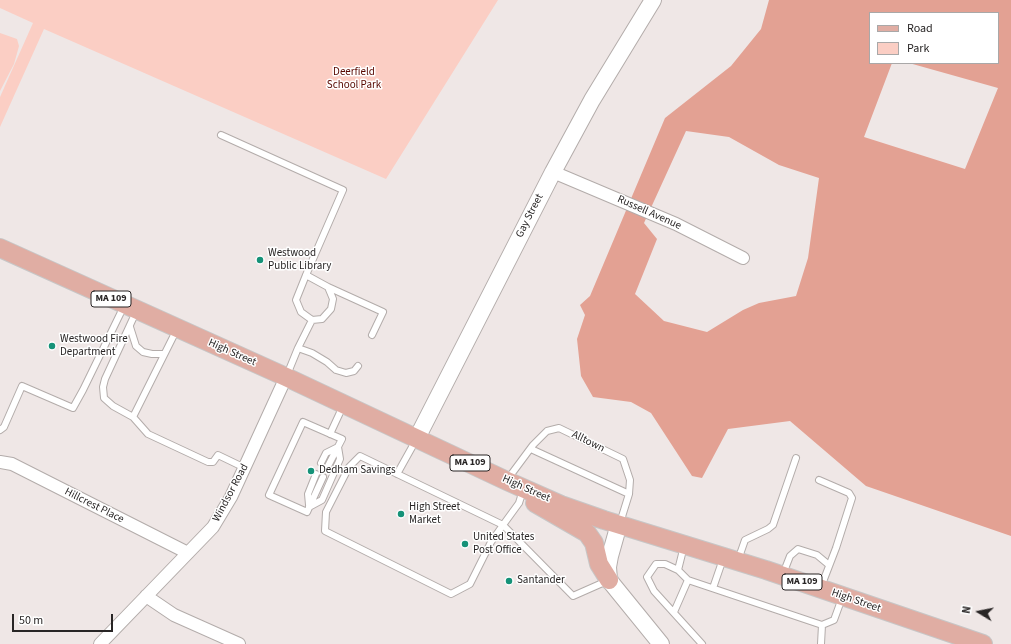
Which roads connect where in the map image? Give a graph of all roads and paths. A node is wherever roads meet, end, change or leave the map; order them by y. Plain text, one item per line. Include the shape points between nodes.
1 (653, 0) edge
2 (221, 135) dead end
3 (553, 172) junction
4 (0, 248) edge
5 (743, 258) dead end
6 (306, 276) junction
7 (328, 287) junction
8 (131, 308) junction
9 (312, 320) junction
10 (130, 327) junction
11 (177, 328) junction
12 (372, 335) dead end
13 (298, 348) junction
14 (164, 354) junction
15 (358, 366) dead end
16 (286, 377) junction
17 (344, 404) junction
18 (133, 417) junction
19 (0, 430) edge
20 (330, 434) junction
21 (417, 438) junction
22 (338, 447) junction
23 (531, 449) junction
24 (796, 458) dead end
25 (0, 462) edge
26 (322, 463) dead end
27 (328, 466) dead end
28 (245, 468) junction
29 (316, 474) dead end
30 (397, 474) junction
31 (323, 477) dead end
32 (819, 480) dead end
33 (507, 481) junction
34 (524, 488) junction
35 (629, 494) junction
36 (309, 507) junction
37 (619, 524) junction
38 (502, 525) junction
39 (685, 545) junction
40 (188, 553) junction
41 (731, 559) junction
42 (829, 565) junction
43 (678, 570) junction
44 (782, 576) junction
45 (609, 580) junction
46 (688, 580) junction
47 (713, 588) junction
48 (820, 589) junction
49 (146, 596) junction
50 (843, 596) junction
51 (674, 612) junction
52 (822, 625) junction
53 (100, 644) edge
54 (239, 644) edge
55 (662, 644) edge
56 (702, 644) edge
57 (821, 644) edge
58 (983, 644) edge

1 - 3 street, Gay Street via 592,100
2 - 6 lane via 344,190
3 - 5 street, Russell Avenue via 676,224
3 - 21 street, Gay Street
4 - 8 main road, High Street / MA 109
6 - 7 lane
6 - 9 lane via 296,300 300,312
7 - 9 lane via 333,298 331,309 322,319
7 - 12 lane via 383,312
8 - 10 lane
8 - 11 main road, High Street / MA 109
8 - 19 lane via 73,408 22,386 4,427
9 - 13 lane
10 - 14 lane via 136,346 143,352
10 - 18 lane via 103,387 104,398
11 - 14 lane
11 - 16 main road, High Street / MA 109
13 - 15 lane via 312,353 336,370 346,373 354,371
13 - 16 lane
14 - 18 lane
16 - 17 main road, High Street / MA 109
16 - 28 street, Windsor Road
17 - 20 lane
17 - 21 main road, High Street / MA 109
18 - 28 lane via 148,434 208,462 213,462 218,455
20 - 22 lane via 342,439
20 - 36 lane via 302,422 269,495 307,512
21 - 30 lane
21 - 33 main road, High Street / MA 109
22 - 26 lane via 326,453
22 - 27 lane
22 - 36 lane via 340,459 322,500
23 - 33 lane, Alltown
23 - 35 lane
23 - 35 lane, Alltown via 547,432 559,428 623,459 630,480
24 - 41 lane via 773,525 745,540
25 - 40 street, Hillcrest Place via 12,464
28 - 40 street, Windsor Road via 213,527
29 - 36 lane via 308,494
30 - 38 lane
30 - 38 lane via 360,456 349,467 326,512 325,531 450,594 470,584
31 - 36 lane
32 - 42 lane via 849,493 852,498
33 - 34 main road, High Street / MA 109
34 - 37 main road, High Street / MA 109 via 561,505
34 - 38 lane via 519,503
34 - 45 main road via 534,503 587,533 594,542 599,564
35 - 37 lane, Alltown
37 - 39 main road, High Street / MA 109
37 - 45 street via 608,567
38 - 45 lane via 573,596
39 - 41 main road, High Street / MA 109
39 - 43 lane
40 - 49 street, Windsor Road
41 - 44 main road, High Street / MA 109
41 - 47 lane
42 - 44 lane via 817,555 798,549 790,556
42 - 48 lane
43 - 46 lane
43 - 51 lane via 665,564 656,564 647,577 654,591
44 - 48 main road, High Street / MA 109
45 - 55 street
46 - 47 lane
46 - 51 lane
47 - 52 lane
48 - 50 main road, High Street / MA 109
49 - 53 street, Windsor Road
49 - 54 street via 174,615
50 - 52 lane via 834,620
50 - 58 main road, High Street / MA 109
51 - 56 lane
52 - 57 lane

